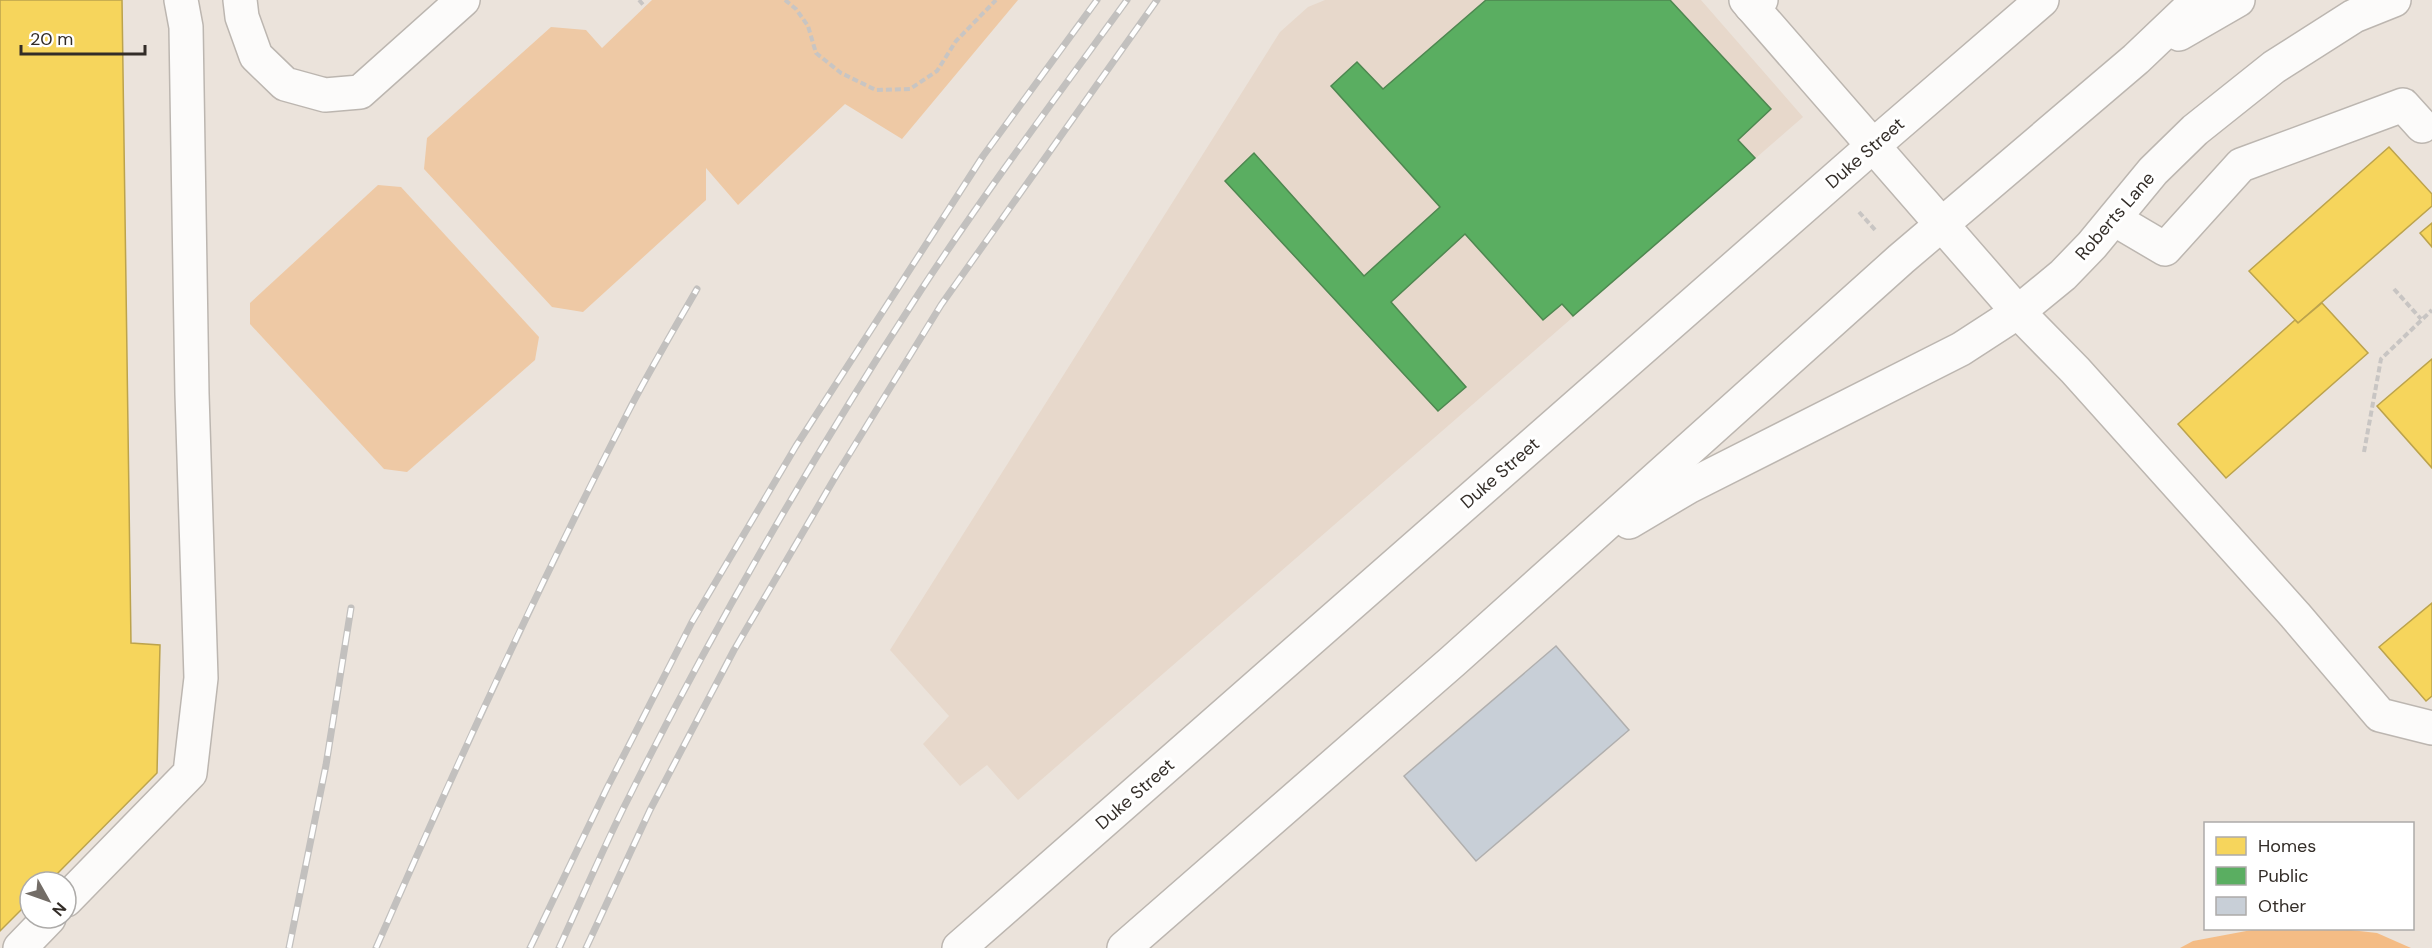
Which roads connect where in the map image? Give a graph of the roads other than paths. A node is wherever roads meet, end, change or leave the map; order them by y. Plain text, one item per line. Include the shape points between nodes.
1 (181, 0) edge
2 (240, 0) edge
3 (463, 0) edge
4 (2042, 0) edge
5 (2198, 0) edge
6 (2238, 0) edge
7 (2394, 0) edge
8 (1752, 2) edge
9 (2136, 59) junction
10 (2422, 126) dead end
11 (1874, 145) junction
12 (2114, 219) junction
13 (1942, 224) junction
14 (2018, 312) junction
15 (1566, 560) junction
16 (2432, 728) edge
17 (78, 888) edge
18 (37, 930) edge
19 (20, 948) edge
20 (959, 948) edge
21 (1124, 948) edge

1 - 17 main road via 186,27 201,678 190,773
2 - 3 main road via 256,56 285,84 325,95 360,92
4 - 11 main road, Duke Street
5 - 9 main road
6 - 9 main road
7 - 12 main road, Roberts Lane via 2354,16 2274,67 2195,130 2153,171
8 - 11 main road
9 - 13 main road
10 - 12 main road via 2403,105 2241,165 2165,249
11 - 13 main road
11 - 20 main road, Duke Street
12 - 14 main road, Roberts Lane via 2063,275
13 - 14 main road
13 - 15 main road
14 - 15 main road, Roberts Lane via 1961,349 1688,488
14 - 16 main road via 2162,466 2380,716
15 - 21 main road
18 - 19 main road

